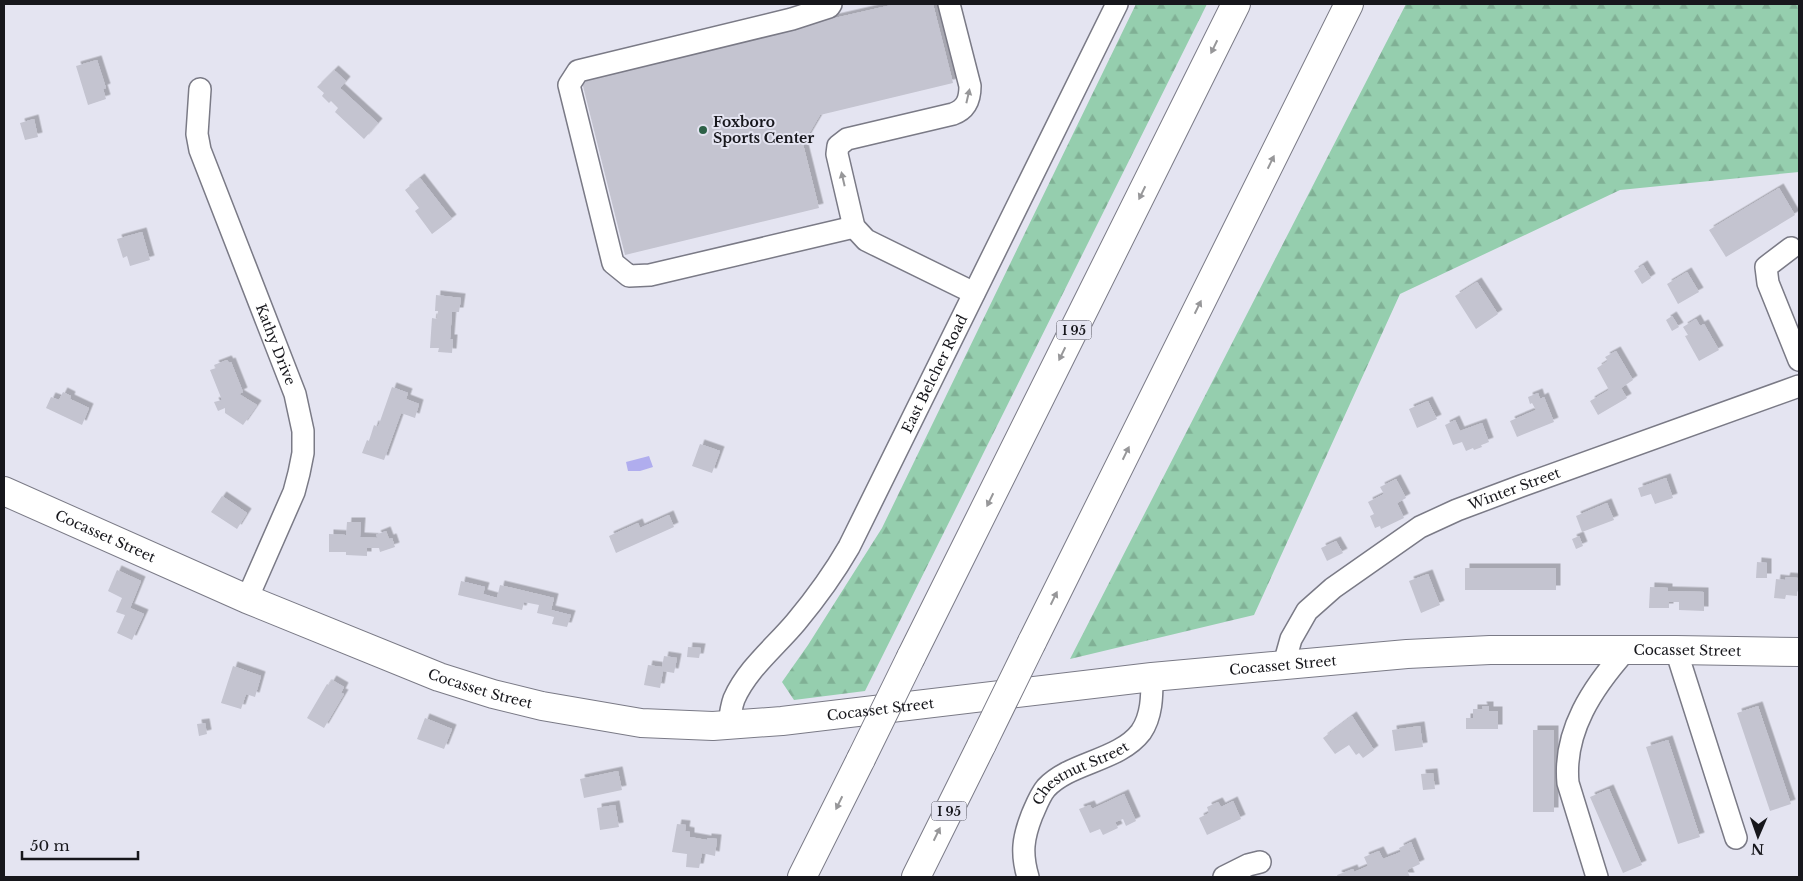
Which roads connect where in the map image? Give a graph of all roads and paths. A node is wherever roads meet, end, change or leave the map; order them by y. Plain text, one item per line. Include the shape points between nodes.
1 (831, 4) edge
2 (949, 4) edge
3 (1117, 4) edge
4 (1236, 4) edge
5 (1349, 4) edge
6 (200, 89) dead end
7 (854, 227) junction
8 (1792, 248) dead end
9 (974, 294) junction
10 (1799, 360) edge
11 (1799, 386) edge
12 (4, 491) edge
13 (247, 599) junction
14 (1626, 650) junction
15 (1676, 650) junction
16 (1799, 652) edge
17 (1284, 664) junction
18 (1152, 677) junction
19 (729, 725) junction
20 (1736, 838) dead end
21 (1260, 862) dead end
22 (802, 877) edge
23 (916, 877) edge
24 (1028, 877) edge
25 (1224, 877) edge
26 (1597, 877) edge

1 - 7 street via 792,19 578,71 569,85 613,263 629,276 650,276
7 -> 2 street via 837,154 841,142 958,112 968,100 969,82
3 - 9 street, East Belcher Road
4 -> 22 main road, I 95, bridge
23 -> 5 main road, I 95, bridge
6 - 13 street, Kathy Drive via 197,134 200,150 294,394 303,431 303,453 294,492
7 - 9 street via 869,241
8 - 10 street via 1766,267 1768,283
9 - 19 street, East Belcher Road via 850,547 815,598 752,671 734,700
11 - 17 street, Winter Street via 1512,489 1420,527 1333,588 1307,611 1291,639
12 - 13 main road, Cocasset Street
13 - 19 main road, Cocasset Street via 406,664 493,694 634,723
14 - 15 main road, Cocasset Street
14 - 17 main road, Cocasset Street via 1452,651
14 - 26 street via 1582,711 1568,758 1568,782
15 - 16 main road, Cocasset Street
15 - 20 street
17 - 18 main road, Cocasset Street
18 - 19 main road, Cocasset Street
18 - 24 street, Chestnut Street via 1149,714 1141,732 1121,748 1058,778 1046,788 1025,831 1024,860
21 - 25 street

